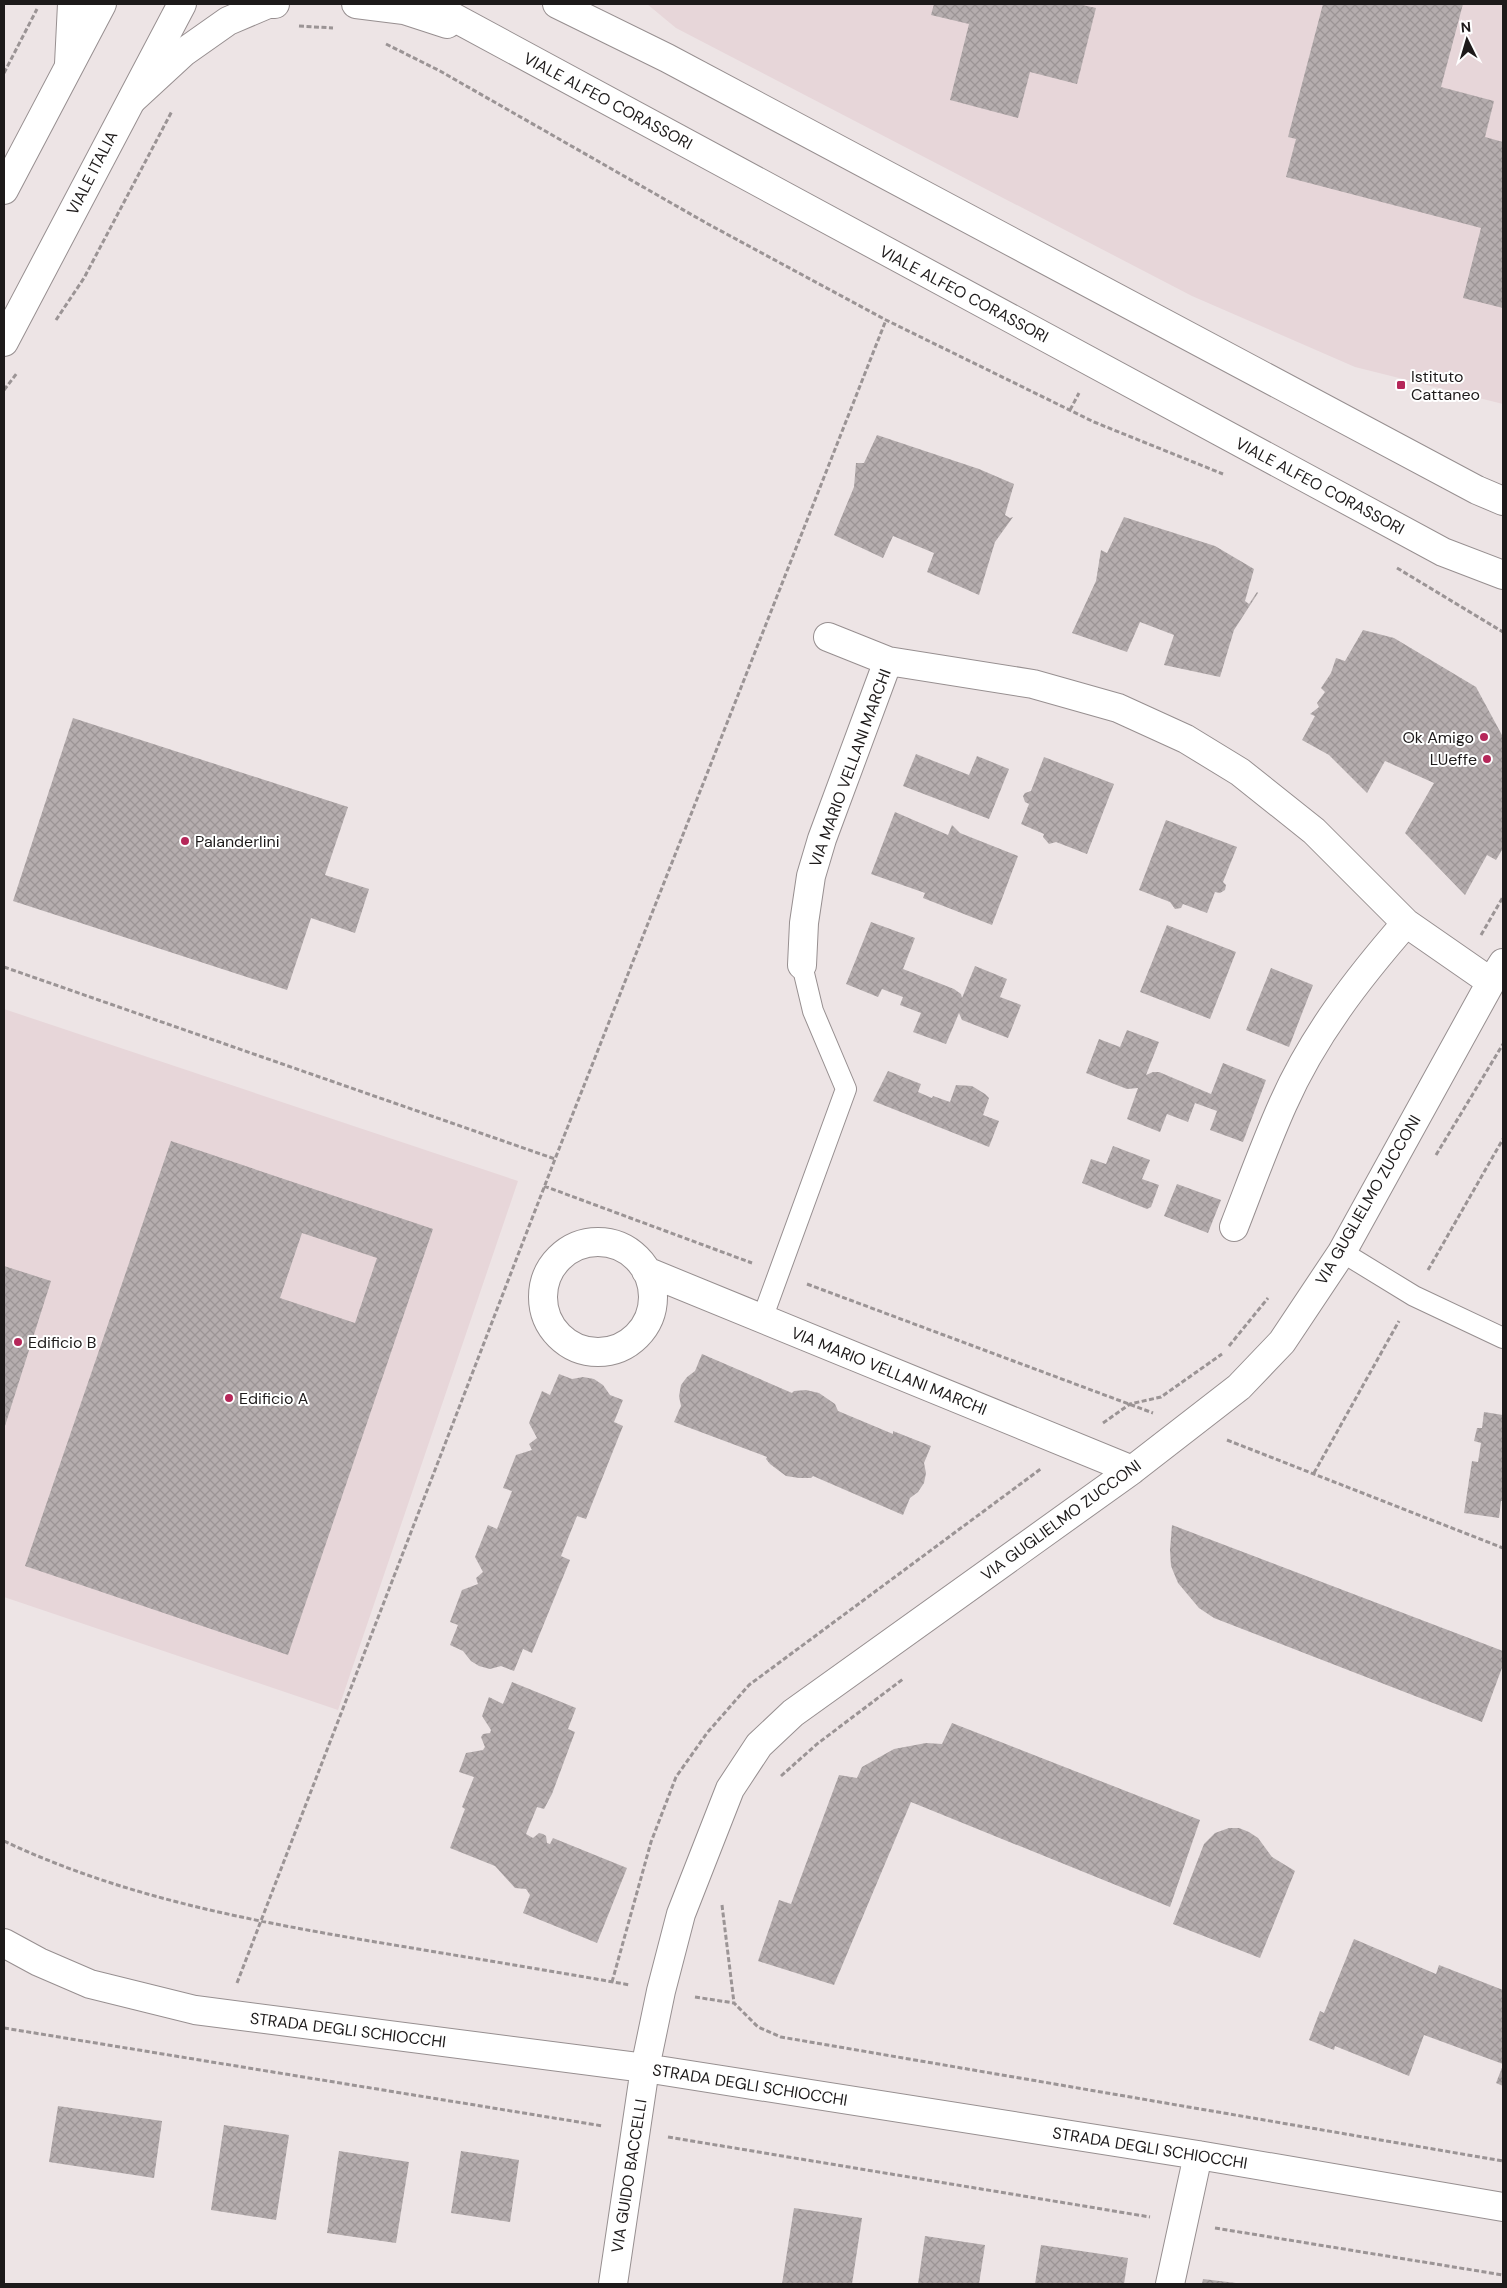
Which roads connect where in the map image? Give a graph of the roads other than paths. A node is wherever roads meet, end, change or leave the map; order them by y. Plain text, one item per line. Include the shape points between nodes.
1 (72, 4) edge
2 (102, 4) edge
3 (182, 4) edge
4 (275, 4) edge
5 (356, 4) edge
6 (429, 4) edge
7 (557, 4) edge
8 (496, 40) junction
9 (69, 64) junction
10 (128, 103) junction
11 (4, 190) edge
12 (4, 342) edge
13 (1503, 501) edge
14 (1503, 575) edge
15 (828, 637) dead end
16 (888, 661) junction
17 (1406, 923) junction
18 (802, 965) joint
19 (1497, 972) edge
20 (1234, 1227) dead end
21 (1342, 1252) junction
22 (646, 1271) dead end
23 (762, 1319) junction
24 (1503, 1338) edge
25 (1132, 1470) junction
26 (4, 1943) edge
27 (645, 2068) junction
28 (1198, 2155) junction
29 (1503, 2207) edge
30 (612, 2284) edge
31 (1170, 2284) edge

1 - 9 street
2 - 9 street
3 - 10 street, VIALE ITALIA
4 - 10 street via 228,21 184,52
5 - 8 street via 404,10
6 - 8 street, VIALE ALFEO CORASSORI
7 - 13 street via 667,58
8 - 14 street, VIALE ALFEO CORASSORI via 1443,552
9 - 11 street
10 - 12 street, VIALE ITALIA
15 - 16 street, VIA MARIO VELLANI MARCHI
16 - 17 street, VIA MARIO VELLANI MARCHI via 1033,684 1118,708 1186,739 1240,772 1314,831
16 - 18 street, VIA MARIO VELLANI MARCHI via 811,876
17 - 19 street, VIA MARIO VELLANI MARCHI via 1465,964
17 - 20 street via 1361,975 1318,1038 1283,1103
18 - 23 lane via 813,1011 846,1089
19 - 21 street, VIA GUGLIELMO ZUCCONI
21 - 24 lane via 1414,1296
21 - 25 street, VIA GUGLIELMO ZUCCONI via 1282,1342 1239,1387
22 - 23 street, VIA MARIO VELLANI MARCHI
23 - 25 street, VIA MARIO VELLANI MARCHI
25 - 27 street, VIA GUGLIELMO ZUCCONI via 793,1713 759,1745 730,1788 681,1914
26 - 27 street, STRADA DEGLI SCHIOCCHI via 90,1984 195,2010
27 - 28 street, STRADA DEGLI SCHIOCCHI
27 - 30 street, VIA GUIDO BACCELLI
28 - 29 street, STRADA DEGLI SCHIOCCHI
28 - 31 street

